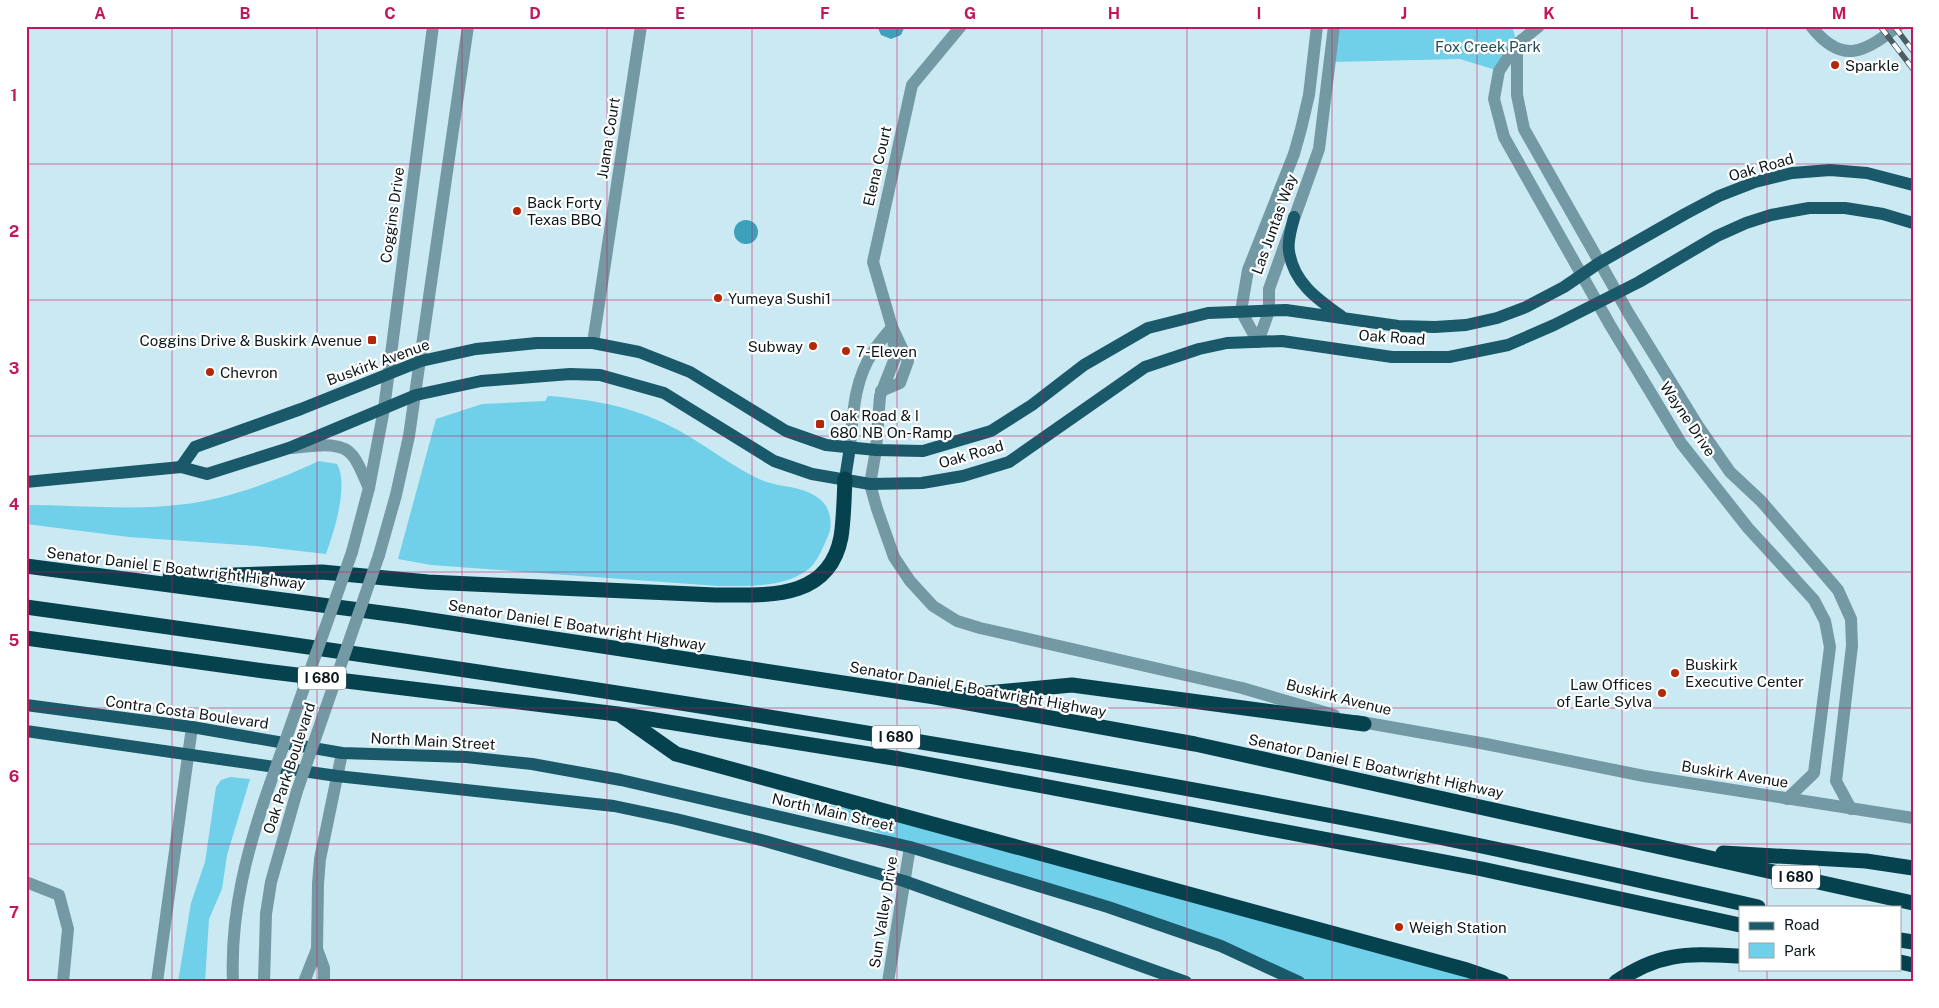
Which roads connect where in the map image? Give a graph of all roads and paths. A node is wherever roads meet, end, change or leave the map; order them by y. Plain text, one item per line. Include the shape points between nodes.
1 (433, 26) edge
2 (468, 26) edge
3 (641, 26) edge
4 (961, 26) edge
5 (1317, 26) edge
6 (1334, 26) edge
7 (1539, 26) edge
8 (1811, 26) edge
9 (1898, 26) edge
10 (1517, 44) junction
11 (1913, 185) edge
12 (1294, 216) junction
13 (1913, 223) edge
14 (1599, 263) junction
15 (1582, 275) junction
16 (1616, 293) junction
17 (1597, 303) junction
18 (1240, 311) junction
19 (1269, 311) junction
20 (1343, 318) junction
21 (892, 327) junction
22 (1258, 342) junction
23 (593, 343) junction
24 (421, 361) junction
25 (388, 374) junction
26 (416, 395) junction
27 (384, 409) junction
28 (850, 447) junction
29 (289, 448) junction
30 (876, 450) junction
31 (181, 467) junction
32 (845, 479) junction
33 (26, 482) edge
34 (870, 484) junction
35 (369, 488) junction
36 (26, 566) edge
37 (126, 578) junction
38 (26, 607) edge
39 (26, 638) edge
40 (935, 697) junction
41 (26, 706) edge
42 (618, 714) junction
43 (1364, 724) junction
44 (192, 727) junction
45 (26, 731) edge
46 (189, 753) junction
47 (342, 753) junction
48 (337, 776) junction
49 (1786, 799) junction
50 (1852, 809) junction
51 (1913, 818) edge
52 (910, 847) junction
53 (1679, 851) junction
54 (1913, 868) edge
55 (904, 881) junction
56 (26, 882) edge
57 (1913, 902) edge
58 (1753, 906) edge
59 (1739, 925) edge
60 (317, 949) junction
61 (1739, 956) edge
62 (156, 978) edge
63 (1500, 981) edge
64 (63, 982) edge
65 (233, 982) edge
66 (264, 982) edge
67 (304, 982) edge
68 (324, 982) edge
69 (888, 982) edge
70 (1186, 982) edge
71 (1300, 982) edge
72 (1616, 982) edge

1 - 25 street, Coggins Drive
2 - 24 street
3 - 23 street, Juana Court
4 - 21 street, Elena Court via 912,85 882,214 873,262
5 - 18 street, Las Juntas Way via 1309,95 1301,129 1248,270
6 - 12 street, Las Juntas Way via 1319,149
7 - 10 street, Wayne Drive
8 - 9 street via 1827,43 1850,51 1872,46
10 - 14 street, Wayne Drive via 1517,95 1524,129
10 - 15 street, Wayne Drive via 1499,71 1494,99 1504,137
11 - 14 main road, Oak Road via 1848,171 1811,171 1773,177 1737,188 1702,205
12 - 19 street, Las Juntas Way via 1269,289
12 - 20 main road via 1288,250 1298,279
13 - 16 main road, Oak Road via 1845,208 1790,210 1734,228
14 - 15 main road, Oak Road
14 - 16 street, Wayne Drive
15 - 17 street, Wayne Drive
15 - 20 main road, Oak Road via 1526,307 1466,325 1435,328 1398,326
16 - 17 main road, Oak Road
16 - 50 street, Wayne Drive via 1730,472 1761,501 1838,590 1850,619 1852,646 1836,782
17 - 22 main road, Oak Road via 1508,344 1449,357 1392,356 1282,341
17 - 49 street, Wayne Drive via 1681,443 1748,528 1814,600 1825,621 1830,647 1814,773
18 - 19 main road, Oak Road
18 - 22 street
18 - 30 main road, Oak Road via 1208,313 1148,328 1084,365 1032,405 991,431 923,450
19 - 20 main road, Oak Road via 1286,310
19 - 22 street, Las Juntas Way
21 - 28 street via 872,352 858,387
21 - 30 street, Elena Court via 894,358 881,391
22 - 34 main road, Oak Road via 1228,343 1199,349 1145,367 1009,462 962,476 922,483
23 - 24 main road, Buskirk Avenue via 537,342 476,349
23 - 28 main road, Buskirk Avenue via 639,352 682,369 786,431 826,445
24 - 25 main road, Buskirk Avenue
24 - 26 street
25 - 27 street, Coggins Drive
25 - 31 main road, Buskirk Avenue via 195,446
26 - 27 main road
26 - 32 main road via 481,381 570,374 600,375 664,393 774,461 812,474
26 - 66 street, Oak Park Boulevard, bridge via 396,495 379,556 297,791 270,882
27 - 29 main road
27 - 35 street, Oak Park Boulevard
28 - 30 main road, Buskirk Avenue
28 - 32 main road
29 - 31 main road via 207,474
29 - 35 street via 323,446 346,449 353,455
30 - 34 street, Buskirk Avenue
31 - 33 main road
32 - 34 main road
32 - 37 highway via 840,539 831,562 815,582 790,592 706,594 428,582 322,572
34 - 43 street, Buskirk Avenue via 884,535 900,565 933,606 957,621 1242,688
35 - 65 street, Oak Park Boulevard, bridge via 352,552 256,823 235,912
36 - 37 highway, Senator Daniel E Boatwright Highway / I 680
37 - 40 highway, Senator Daniel E Boatwright Highway / I 680 via 405,616
38 - 58 highway, I 680 via 478,671 861,731 1332,816
39 - 42 highway, I 680
40 - 43 highway via 1072,685
40 - 53 highway, Senator Daniel E Boatwright Highway / I 680 via 1195,744
41 - 44 main road, Contra Costa Boulevard
42 - 59 highway, I 680 via 900,759 1309,835
42 - 63 highway via 676,754
43 - 49 street, Buskirk Avenue
44 - 46 street
44 - 47 main road, Contra Costa Boulevard
45 - 46 main road
46 - 48 main road
46 - 62 street
47 - 48 street
47 - 52 main road, North Main Street via 466,757 532,764 621,780
48 - 55 main road via 614,806 765,841
48 - 60 street via 320,859
49 - 50 street, Buskirk Avenue
50 - 51 street, Buskirk Avenue
52 - 55 street, Sun Valley Drive
52 - 71 main road, North Main Street via 1221,946
53 - 54 highway via 1866,860
53 - 57 highway, Senator Daniel E Boatwright Highway / I 680
55 - 69 street, Sun Valley Drive
55 - 70 main road
56 - 64 street via 59,896 68,929
60 - 67 street
60 - 68 street via 324,968
61 - 72 highway via 1667,956 1633,970

